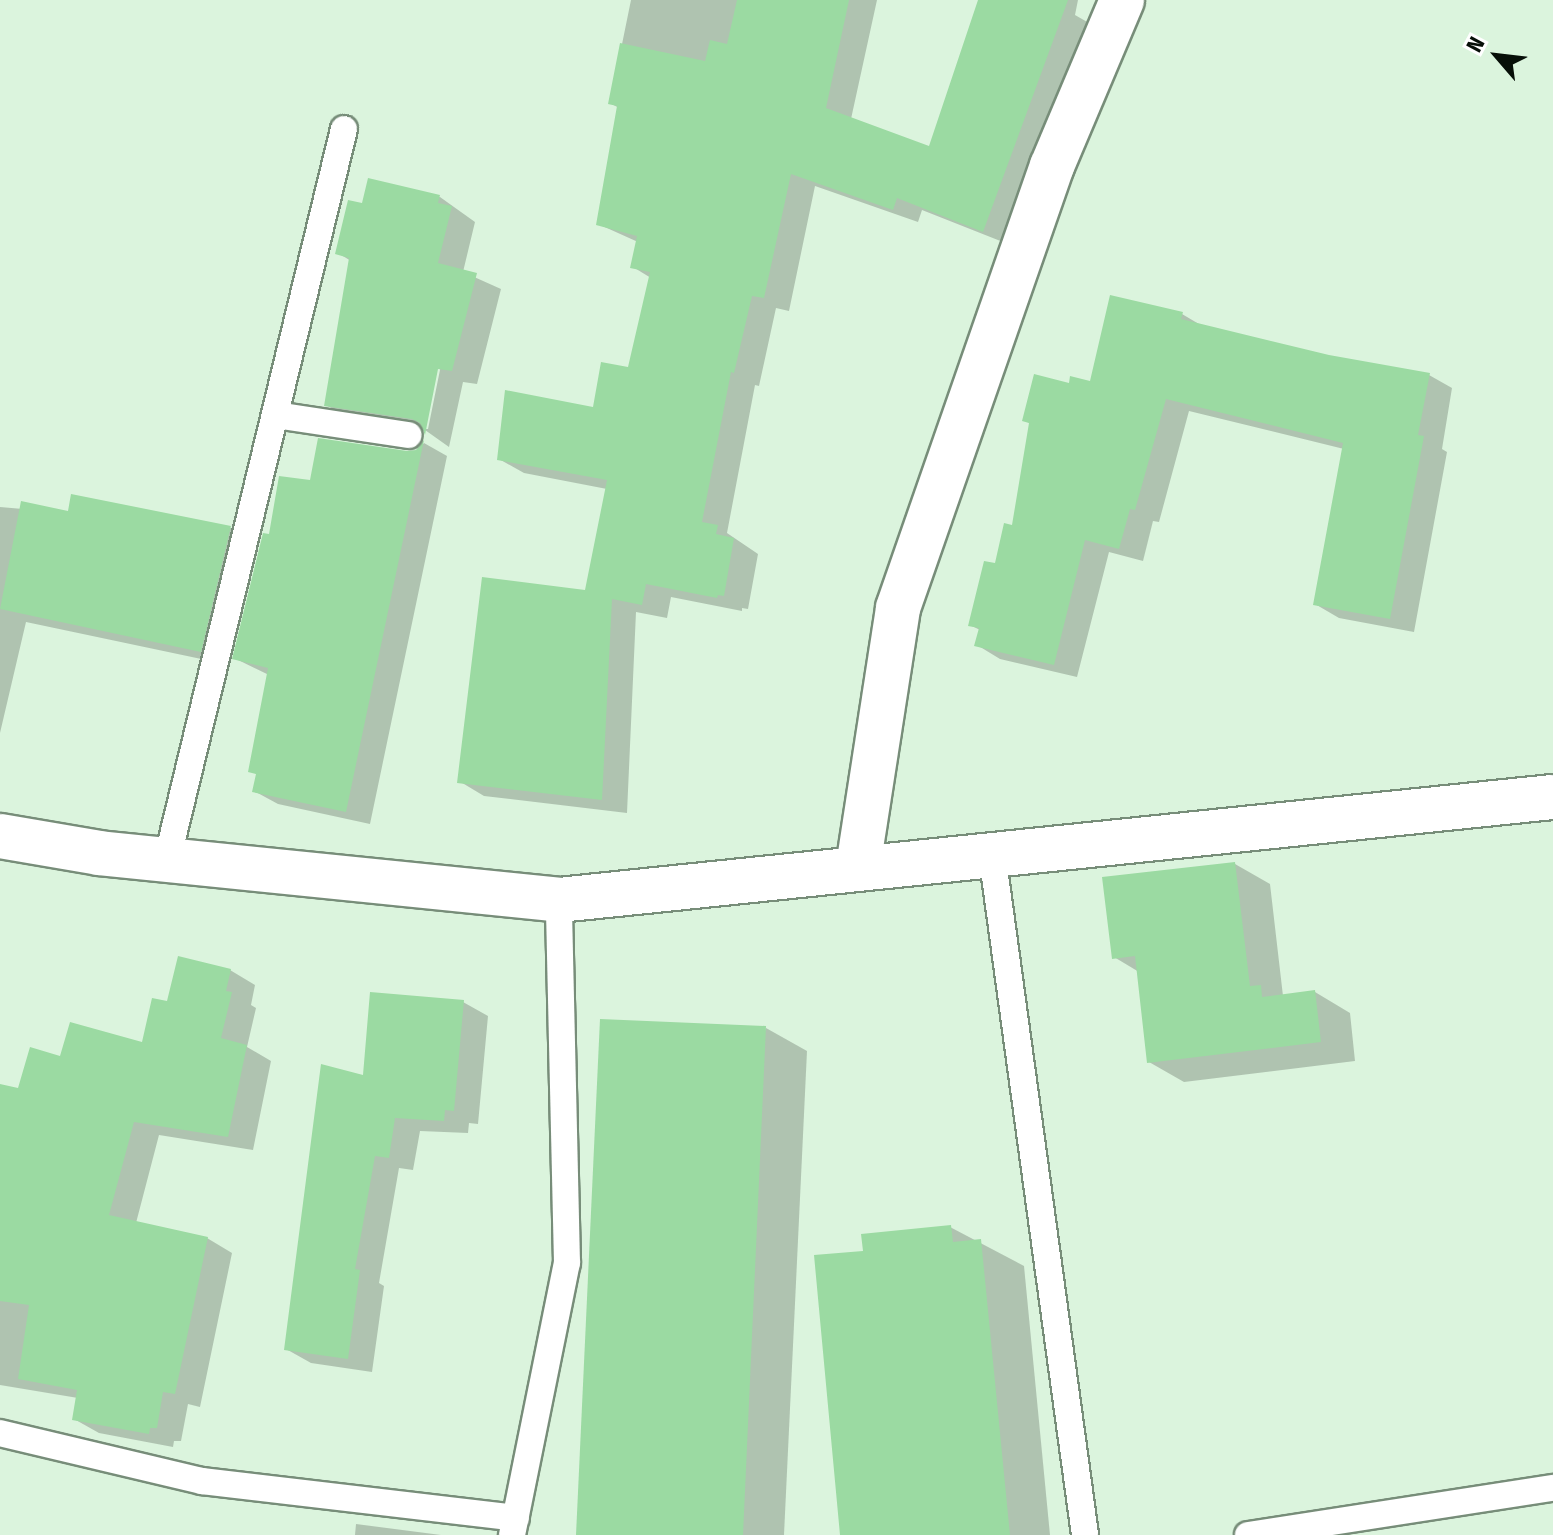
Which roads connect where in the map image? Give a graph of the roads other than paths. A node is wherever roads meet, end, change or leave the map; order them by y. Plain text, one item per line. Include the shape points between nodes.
1 (1122, 0) edge
2 (344, 129) dead end
3 (276, 415) junction
4 (409, 435) dead end
5 (1553, 797) edge
6 (0, 836) edge
7 (992, 854) junction
8 (167, 860) junction
9 (858, 867) junction
10 (559, 900) junction
11 (0, 1433) edge
12 (1553, 1488) edge
13 (514, 1526) edge
14 (1085, 1535) edge
15 (1248, 1535) edge

1 - 9 street via 1052,166 898,608
2 - 3 lane
3 - 4 lane
3 - 8 lane
5 - 7 street
6 - 8 street
7 - 9 street
7 - 14 lane
8 - 10 street
9 - 10 street
10 - 13 lane via 567,1263
11 - 13 lane via 202,1481
12 - 15 lane

